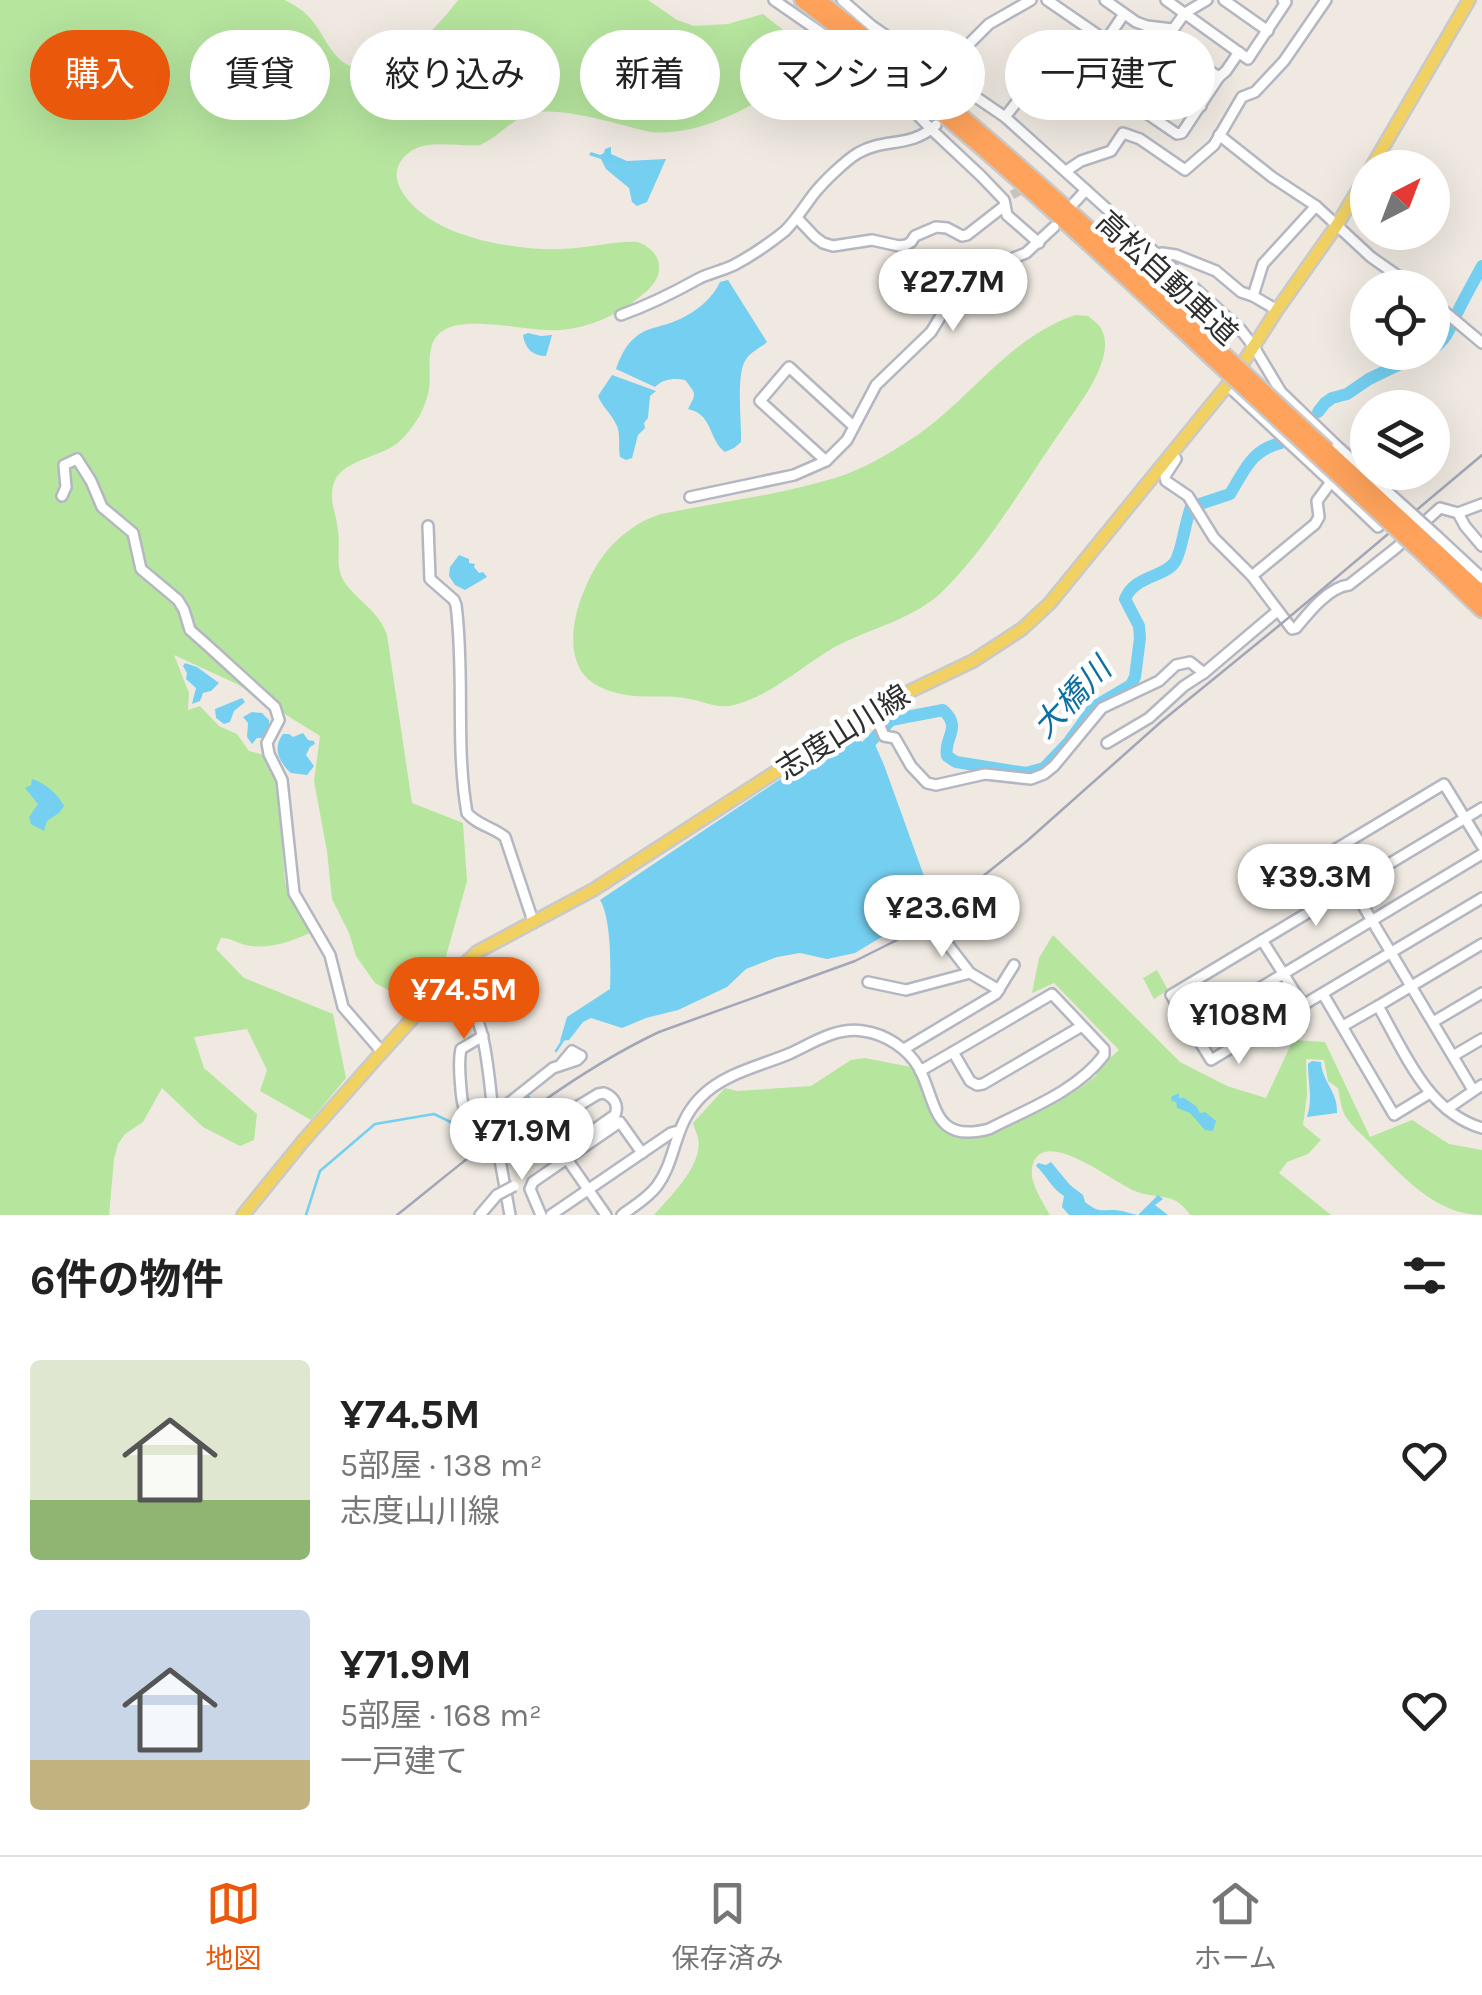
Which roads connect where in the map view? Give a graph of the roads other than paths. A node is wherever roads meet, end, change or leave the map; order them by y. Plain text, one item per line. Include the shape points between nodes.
1 (774, 0) edge
2 (802, 0) edge
3 (818, 0) edge
4 (842, 0) edge
5 (1030, 0) edge
6 (1047, 0) edge
7 (1105, 0) edge
8 (1166, 0) edge
9 (1207, 0) edge
10 (1224, 0) edge
11 (1326, 0) edge
12 (1469, 0) edge
13 (1286, 1) edge
14 (1121, 8) edge
15 (1185, 13) junction
16 (1172, 29) joint
17 (878, 30) edge
18 (983, 30) edge
19 (1088, 30) edge
20 (1268, 31) junction
21 (1239, 52) junction
22 (1215, 74) edge
23 (1219, 77) junction
24 (1215, 83) edge
25 (1009, 120) edge
26 (1156, 120) edge
27 (1191, 120) edge
28 (933, 127) junction
29 (1220, 135) junction
30 (1381, 150) edge
31 (1063, 169) junction
32 (1048, 175) tunnel mouth
33 (1086, 190) junction
34 (1006, 201) junction
35 (1350, 201) edge
36 (1074, 202) dead end
37 (1316, 206) junction
38 (797, 218) junction
39 (1336, 224) junction
40 (1054, 227) dead end
41 (1038, 243) junction
42 (1159, 256) junction
43 (1389, 270) edge
44 (1253, 296) junction
45 (1276, 310) junction
46 (622, 315) dead end
47 (1450, 316) edge
48 (1482, 342) edge
49 (1254, 346) junction
50 (1214, 352) junction
51 (1227, 385) junction
52 (854, 425) junction
53 (1172, 454) junction
54 (826, 461) junction
55 (1331, 482) junction
56 (62, 496) dead end
57 (690, 497) dead end
58 (1482, 504) edge
59 (1458, 514) junction
60 (428, 526) dead end
61 (1378, 526) dead end
62 (1427, 542) junction
63 (1482, 546) edge
64 (1252, 576) junction
65 (1482, 578) edge
66 (1482, 594) edge
67 (1482, 610) edge
68 (1276, 612) junction
69 (1204, 673) junction
70 (873, 709) junction
71 (1108, 743) dead end
72 (1482, 808) edge
73 (1466, 818) junction
74 (1482, 846) edge
75 (1482, 854) edge
76 (1351, 886) junction
77 (1482, 898) edge
78 (533, 921) junction
79 (1372, 921) junction
80 (939, 933) dead end
81 (1262, 940) junction
82 (1482, 944) edge
83 (1392, 953) junction
84 (1014, 964) dead end
85 (970, 973) junction
86 (1283, 973) junction
87 (453, 974) junction
88 (868, 982) dead end
89 (1411, 986) junction
90 (999, 990) junction
91 (1323, 994) junction
92 (1482, 994) edge
93 (1303, 1006) junction
94 (1378, 1006) junction
95 (1433, 1022) junction
96 (1082, 1026) junction
97 (1343, 1026) junction
98 (1192, 1029) junction
99 (483, 1036) junction
100 (1482, 1040) edge
101 (904, 1050) junction
102 (382, 1052) junction
103 (954, 1052) junction
104 (1453, 1056) junction
105 (562, 1063) dead end
106 (920, 1071) junction
107 (1478, 1088) edge
108 (1430, 1093) junction
109 (578, 1106) dead end
110 (1448, 1110) junction
111 (1482, 1128) edge
112 (678, 1131) junction
113 (642, 1153) junction
114 (567, 1159) junction
115 (530, 1185) junction
116 (588, 1190) junction
117 (243, 1215) edge
118 (480, 1215) edge
119 (510, 1215) edge
120 (541, 1215) edge
121 (551, 1215) edge
122 (606, 1215) edge
123 (622, 1215) edge

1 - 28 street via 849,52
2 - 50 highway, 高松自動車道 via 949,118
3 - 50 highway, 高松自動車道 via 1076,215
4 - 17 street
5 - 18 street
6 - 19 street
7 - 14 street
8 - 15 street
9 - 15 street
10 - 20 street
11 - 29 street via 1284,62 1242,98
12 - 30 main road, 志度山川線
13 - 20 street
14 - 16 street via 1147,26
15 - 16 street
15 - 21 street
20 - 21 street via 1248,59
21 - 23 street
22 - 23 street
23 - 24 street
25 - 31 street
26 - 27 street via 1177,134
28 - 34 street
28 - 38 street via 855,155
29 - 31 street via 1186,170 1123,132 1111,151
29 - 37 street
31 - 32 street
31 - 33 street
33 - 36 street
33 - 42 street
34 - 38 street via 967,236 936,227 899,246 872,240 833,246
34 - 41 street via 1007,214
35 - 39 main road, 志度山川線
37 - 39 street
37 - 44 street via 1263,264
38 - 46 street via 734,265
39 - 43 street
39 - 45 main road, 志度山川線
40 - 41 street
41 - 52 street via 967,281 931,332 876,385
42 - 44 street via 1198,262
42 - 49 street
44 - 45 street
45 - 49 main road, 志度山川線
47 - 48 street
49 - 51 main road, 志度山川線
49 - 62 street, bridge via 1281,392
50 - 62 highway, 高松自動車道, bridge
51 - 53 main road, 志度山川線
51 - 55 street
52 - 54 street
52 - 54 street via 789,367 760,401
53 - 64 street via 1166,482 1188,496 1214,538
53 - 70 main road, 志度山川線 via 1022,629
54 - 57 street
55 - 61 street
55 - 64 street via 1318,500 1315,524
56 - 102 street via 64,465 77,459 102,507 133,533 141,569 178,600 190,630 275,707 279,720 267,743 282,780 294,893 330,955 343,1008
58 - 59 street
59 - 63 street
59 - 68 street via 1440,508 1296,628
60 - 78 street via 430,579 456,605 467,813 505,837
62 - 65 street
62 - 66 highway, 高松自動車道
62 - 67 highway, 高松自動車道
64 - 68 street
68 - 69 street
69 - 70 street via 1190,662 1176,665 1102,708 1054,766 1031,779 985,774 927,783 896,738 884,736
69 - 71 street
70 - 78 main road, 志度山川線 via 594,890
72 - 73 street
73 - 74 street
73 - 76 street
73 - 76 street via 1444,784 1331,852
75 - 79 street
76 - 79 street
76 - 81 street
77 - 83 street
78 - 87 main road, 志度山川線 via 477,952
79 - 83 street
79 - 86 street
80 - 85 street
81 - 86 street
81 - 98 street via 1171,995
82 - 89 street
83 - 89 street
83 - 91 street
84 - 90 street
85 - 88 street via 906,990
85 - 90 street
86 - 93 street
86 - 98 street
87 - 99 street
87 - 102 main road, 志度山川線
89 - 94 street
89 - 95 street
90 - 101 street
91 - 93 street
91 - 97 street
92 - 95 street
93 - 98 street via 1212,1060
94 - 97 street
94 - 108 street
95 - 104 street
96 - 103 street via 1052,994
96 - 103 street via 983,1084 970,1081
96 - 106 street via 1104,1048 1100,1062 1066,1089 975,1133 939,1118
97 - 108 street via 1394,1115
99 - 105 street via 461,1049 468,1118 495,1114
99 - 119 street, bridge
100 - 104 street
101 - 106 street
101 - 112 street via 864,1031 828,1035 721,1082 692,1107
102 - 117 main road, 志度山川線
103 - 106 street
104 - 107 street
107 - 110 street
108 - 110 street
109 - 114 street via 604,1092 614,1098 616,1111 588,1134 568,1136 562,1144
110 - 111 street
112 - 113 street
112 - 123 street via 659,1184
113 - 114 street via 620,1122
113 - 116 street
114 - 115 street
114 - 116 street
115 - 118 street, bridge via 497,1195
115 - 120 street
116 - 121 street
116 - 122 street

